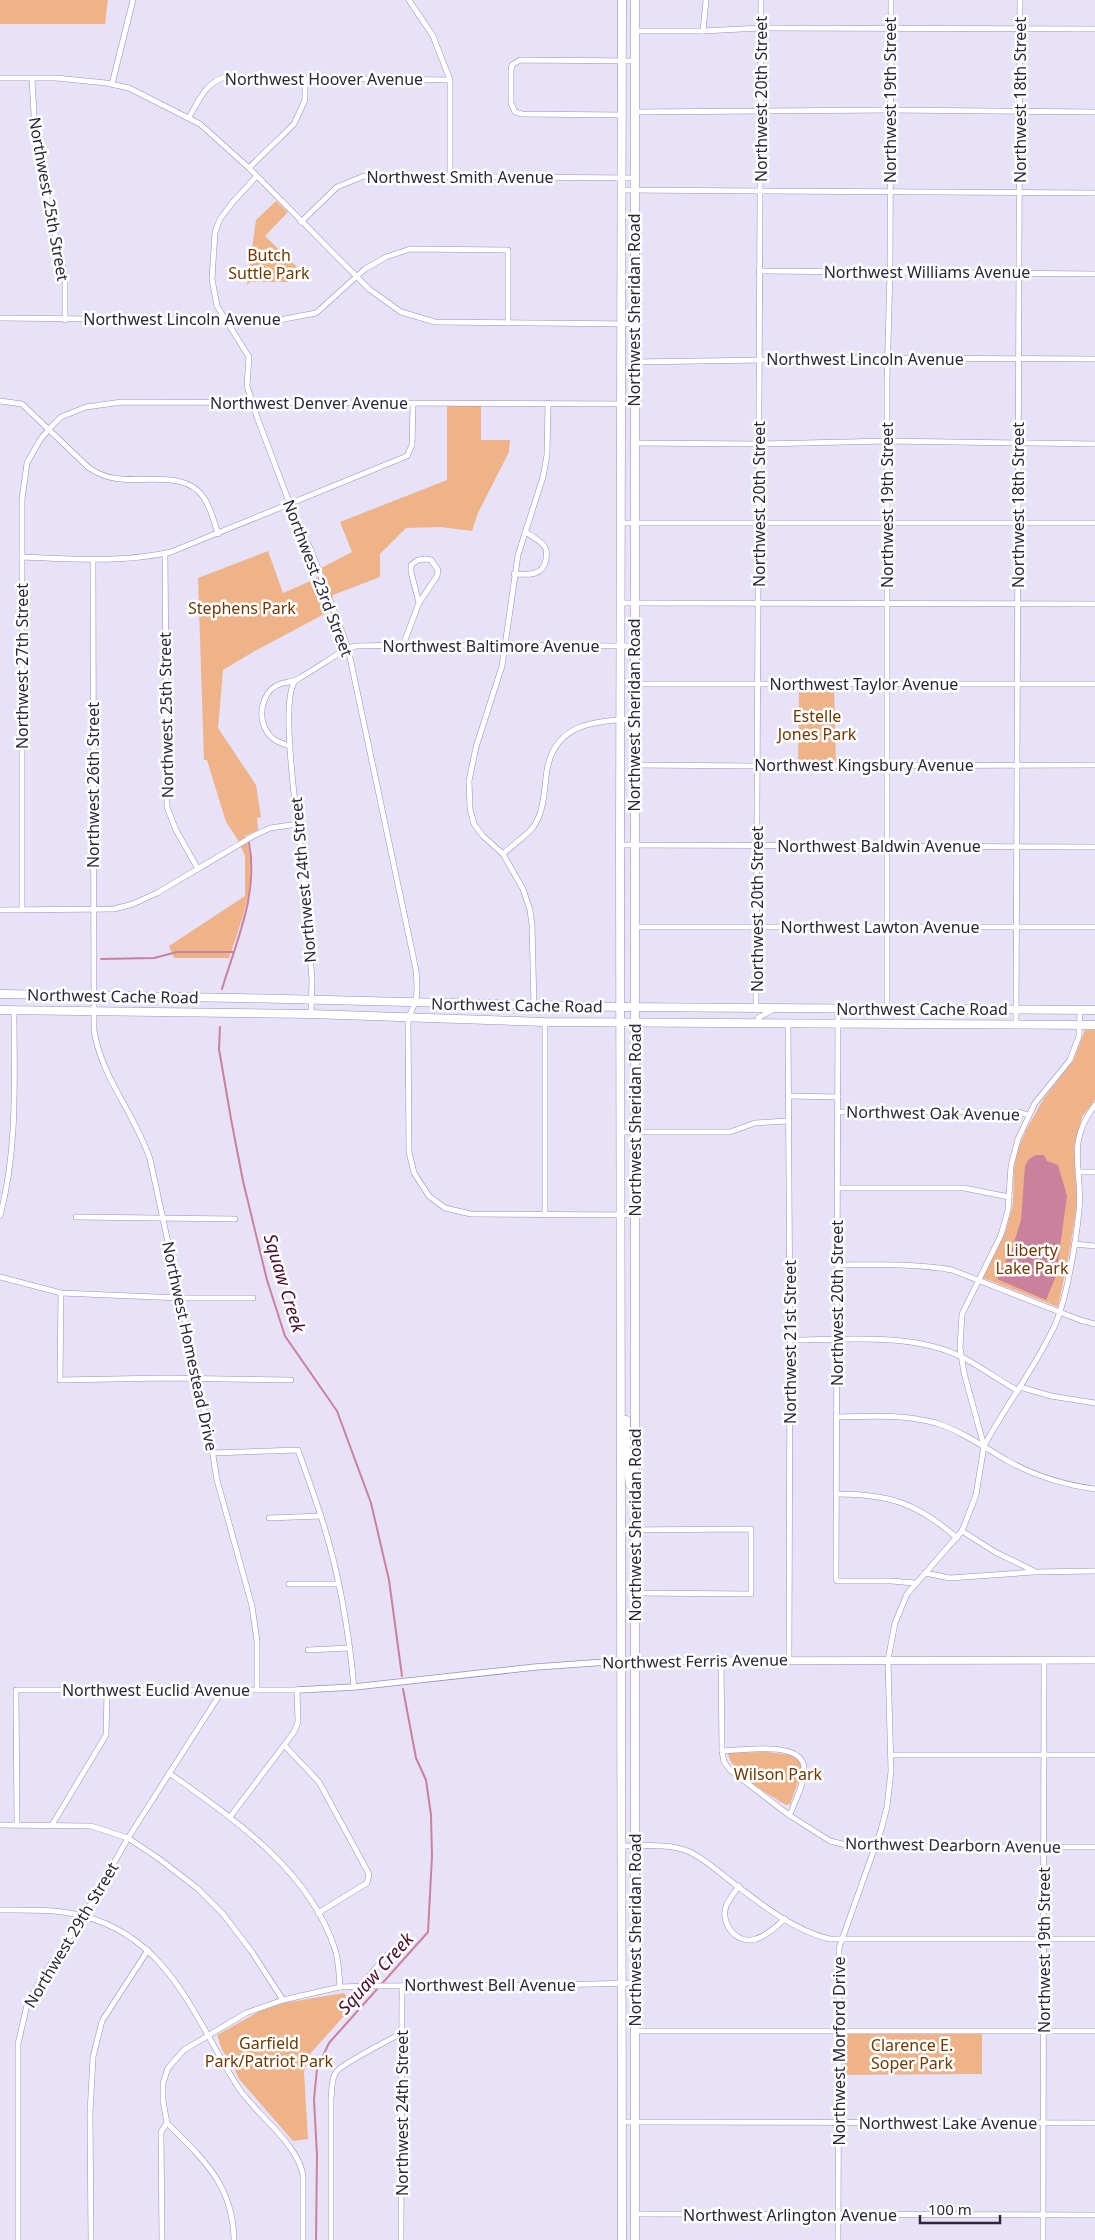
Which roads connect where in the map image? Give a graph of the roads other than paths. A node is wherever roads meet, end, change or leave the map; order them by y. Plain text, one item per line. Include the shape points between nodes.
1 (133, 0) edge
2 (409, 0) edge
3 (622, 0) edge
4 (635, 0) edge
5 (706, 0) edge
6 (761, 0) edge
7 (890, 0) edge
8 (1020, 0) edge
9 (761, 28) junction
10 (890, 29) junction
11 (1095, 29) edge
12 (1020, 30) junction
13 (635, 31) junction
14 (703, 31) junction
15 (622, 61) junction
16 (635, 61) junction
17 (0, 78) edge
18 (305, 78) junction
19 (32, 79) junction
20 (450, 80) junction
21 (112, 84) junction
22 (890, 110) junction
23 (761, 111) junction
24 (1020, 111) junction
25 (635, 112) junction
26 (1095, 112) edge
27 (622, 115) junction
28 (188, 117) junction
29 (249, 168) junction
30 (450, 175) junction
31 (256, 177) junction
32 (622, 178) junction
33 (635, 178) junction
34 (622, 190) junction
35 (635, 190) junction
36 (890, 190) junction
37 (761, 191) junction
38 (1020, 192) junction
39 (1095, 193) edge
40 (301, 222) junction
41 (759, 272) junction
42 (890, 272) junction
43 (1019, 272) junction
44 (1095, 274) edge
45 (356, 276) junction
46 (0, 318) edge
47 (65, 320) junction
48 (226, 321) junction
49 (508, 323) junction
50 (622, 323) junction
51 (634, 324) junction
52 (889, 358) junction
53 (1019, 359) junction
54 (1095, 359) edge
55 (758, 360) junction
56 (634, 362) junction
57 (0, 401) edge
58 (252, 402) junction
59 (548, 402) junction
60 (413, 404) junction
61 (622, 404) junction
62 (634, 404) junction
63 (49, 428) junction
64 (887, 442) junction
65 (634, 443) junction
66 (758, 444) junction
67 (1019, 444) junction
68 (1095, 444) edge
69 (290, 504) junction
70 (622, 523) junction
71 (634, 523) junction
72 (759, 523) junction
73 (888, 523) junction
74 (1018, 523) junction
75 (1095, 523) edge
76 (525, 532) junction
77 (218, 534) junction
78 (165, 554) junction
79 (22, 557) junction
80 (93, 559) junction
81 (514, 574) junction
82 (621, 603) junction
83 (634, 603) junction
84 (418, 604) junction
85 (759, 604) junction
86 (888, 604) junction
87 (1018, 604) junction
88 (1095, 604) edge
89 (403, 645) junction
90 (506, 645) junction
91 (621, 646) junction
92 (634, 646) junction
93 (348, 648) junction
94 (296, 681) junction
95 (634, 684) junction
96 (758, 684) junction
97 (887, 684) junction
98 (1018, 684) junction
99 (1095, 684) edge
100 (634, 719) junction
101 (621, 720) junction
102 (290, 746) junction
103 (634, 764) junction
104 (1018, 764) junction
105 (887, 765) junction
106 (1095, 765) edge
107 (758, 766) junction
108 (298, 824) junction
109 (620, 845) junction
110 (634, 845) junction
111 (758, 845) junction
112 (887, 846) junction
113 (1017, 847) junction
114 (1095, 847) edge
115 (503, 854) junction
116 (198, 869) junction
117 (94, 909) junction
118 (0, 910) edge
119 (22, 910) junction
120 (636, 927) junction
121 (886, 927) junction
122 (1017, 927) junction
123 (1095, 927) edge
124 (758, 928) junction
125 (0, 994) edge
126 (94, 995) junction
127 (312, 999) junction
128 (416, 1003) junction
129 (534, 1006) junction
130 (620, 1008) junction
131 (636, 1008) junction
132 (756, 1008) junction
133 (775, 1008) junction
134 (838, 1009) junction
135 (887, 1009) junction
136 (0, 1010) edge
137 (14, 1010) junction
138 (1016, 1010) junction
139 (1080, 1010) junction
140 (1095, 1010) edge
141 (94, 1011) junction
142 (311, 1014) junction
143 (408, 1018) junction
144 (545, 1022) junction
145 (620, 1023) junction
146 (636, 1023) junction
147 (757, 1024) junction
148 (788, 1025) junction
149 (838, 1025) junction
150 (1016, 1026) junction
151 (1080, 1026) junction
152 (1095, 1026) edge
153 (789, 1096) junction
154 (838, 1097) junction
155 (1095, 1105) edge
156 (838, 1112) junction
157 (1028, 1115) junction
158 (788, 1122) junction
159 (621, 1132) junction
160 (635, 1132) junction
161 (1078, 1172) junction
162 (1095, 1172) edge
163 (838, 1188) junction
164 (1010, 1197) junction
165 (2, 1199) edge
166 (545, 1215) junction
167 (622, 1215) junction
168 (635, 1215) junction
169 (0, 1216) edge
170 (76, 1217) dead end
171 (163, 1218) junction
172 (235, 1219) dead end
173 (1074, 1244) junction
174 (1095, 1246) edge
175 (837, 1265) junction
176 (0, 1277) edge
177 (978, 1280) junction
178 (61, 1293) junction
179 (180, 1298) junction
180 (252, 1298) dead end
181 (1060, 1312) junction
182 (1095, 1324) edge
183 (790, 1340) junction
184 (837, 1340) junction
185 (962, 1357) junction
186 (198, 1379) junction
187 (291, 1380) dead end
188 (1019, 1389) junction
189 (621, 1391) junction
190 (1095, 1403) edge
191 (837, 1417) junction
192 (984, 1446) junction
193 (213, 1453) junction
194 (620, 1462) junction
195 (635, 1463) junction
196 (1095, 1489) edge
197 (836, 1494) junction
198 (635, 1506) junction
199 (321, 1516) junction
200 (269, 1518) dead end
201 (620, 1530) junction
202 (635, 1530) junction
203 (962, 1531) junction
204 (957, 1538) junction
205 (1095, 1571) edge
206 (1036, 1572) junction
207 (925, 1573) junction
208 (916, 1583) junction
209 (289, 1584) dead end
210 (338, 1584) junction
211 (635, 1594) junction
212 (350, 1648) junction
213 (308, 1650) dead end
214 (635, 1660) junction
215 (721, 1660) junction
216 (789, 1660) junction
217 (888, 1660) junction
218 (1044, 1660) junction
219 (1095, 1660) edge
220 (620, 1661) junction
221 (354, 1687) junction
222 (107, 1690) junction
223 (222, 1690) junction
224 (257, 1690) junction
225 (297, 1690) junction
226 (285, 1746) junction
227 (722, 1750) junction
228 (1044, 1755) junction
229 (1095, 1755) edge
230 (890, 1756) junction
231 (169, 1773) junction
232 (789, 1814) junction
233 (230, 1817) junction
234 (0, 1825) edge
235 (17, 1825) junction
236 (52, 1825) junction
237 (128, 1838) junction
238 (622, 1846) junction
239 (635, 1846) junction
240 (875, 1847) junction
241 (1044, 1847) junction
242 (1095, 1847) edge
243 (739, 1886) junction
244 (0, 1910) edge
245 (318, 1913) junction
246 (84, 1916) junction
247 (785, 1920) junction
248 (842, 1938) junction
249 (1044, 1939) junction
250 (1095, 1939) edge
251 (148, 1950) junction
252 (387, 1955) dead end
253 (622, 1983) junction
254 (635, 1983) junction
255 (371, 1986) junction
256 (402, 1986) junction
257 (340, 1987) junction
258 (283, 2000) junction
259 (634, 2031) junction
260 (840, 2031) junction
261 (1044, 2031) junction
262 (1095, 2031) edge
263 (402, 2033) junction
264 (208, 2035) junction
265 (622, 2122) junction
266 (634, 2122) junction
267 (839, 2122) junction
268 (168, 2123) junction
269 (1044, 2123) junction
270 (1095, 2123) edge
271 (635, 2214) junction
272 (838, 2215) junction
273 (1044, 2215) junction
274 (1095, 2215) edge
275 (18, 2240) edge
276 (91, 2240) edge
277 (162, 2240) edge
278 (234, 2240) edge
279 (303, 2240) edge
280 (331, 2240) edge
281 (401, 2240) edge
282 (622, 2240) edge
283 (635, 2240) edge
284 (838, 2240) edge
285 (1043, 2240) edge

1 - 21 street
2 - 20 street via 433,36
3 - 15 main road, Northwest Sheridan Road
4 - 13 main road, Northwest Sheridan Road
5 - 14 street
6 - 9 street, Northwest 20th Street
7 - 10 street, Northwest 19th Street
8 - 12 street, Northwest 18th Street
9 - 10 street
9 - 14 street
9 - 23 street, Northwest 20th Street
10 - 12 street
10 - 22 street, Northwest 19th Street
11 - 12 street
12 - 24 street, Northwest 18th Street
13 - 14 street
13 - 16 main road, Northwest Sheridan Road
15 - 16 street
15 - 27 main road, Northwest Sheridan Road
15 - 27 street via 520,60 512,65 511,88 512,109 522,114
16 - 25 main road, Northwest Sheridan Road
17 - 19 street
18 - 20 street, Northwest Hoover Avenue
18 - 28 street, Northwest Hoover Avenue via 225,77 215,80
18 - 29 street via 305,100 294,124
19 - 21 street
19 - 47 street, Northwest 25th Street via 36,149 65,277
20 - 30 street
21 - 28 street via 129,88
22 - 23 street
22 - 24 street
22 - 36 street, Northwest 19th Street
23 - 25 street
23 - 37 street, Northwest 20th Street
24 - 26 street
24 - 38 street, Northwest 18th Street
25 - 33 main road, Northwest Sheridan Road
27 - 32 main road, Northwest Sheridan Road
28 - 29 street
29 - 31 street
30 - 32 street, Northwest Smith Avenue
30 - 40 street, Northwest Smith Avenue via 364,176 337,187
31 - 40 street
31 - 48 street, Northwest 23rd Street via 220,219 215,232 212,279 217,306
32 - 33 street, Northwest Smith Avenue
32 - 34 main road, Northwest Sheridan Road
33 - 35 main road, Northwest Sheridan Road
34 - 35 street
34 - 50 main road, Northwest Sheridan Road
35 - 37 street
35 - 51 main road, Northwest Sheridan Road
36 - 37 street
36 - 38 street
36 - 42 street, Northwest 19th Street
37 - 41 street, Northwest 20th Street
38 - 39 street
38 - 43 street, Northwest 18th Street
40 - 45 street
41 - 42 street, Northwest Williams Avenue
41 - 55 street, Northwest 20th Street
42 - 43 street, Northwest Williams Avenue
42 - 52 street, Northwest 19th Street
43 - 44 street, Northwest Williams Avenue
43 - 53 street, Northwest 18th Street
45 - 48 street, Northwest Lincoln Avenue via 316,313 274,321
45 - 49 street via 401,312 435,322
45 - 49 street via 386,257 410,249 508,250
46 - 47 street, Northwest Lincoln Avenue
47 - 48 street, Northwest Lincoln Avenue
48 - 58 street, Northwest 23rd Street via 249,357 247,386
49 - 50 street
50 - 51 street
50 - 61 main road, Northwest Sheridan Road
51 - 56 main road, Northwest Sheridan Road
52 - 53 street, Northwest Lincoln Avenue
52 - 55 street, Northwest Lincoln Avenue
52 - 64 street, Northwest 19th Street
53 - 54 street, Northwest Lincoln Avenue
53 - 67 street, Northwest 18th Street
55 - 56 street, Northwest Lincoln Avenue
55 - 66 street, Northwest 20th Street
56 - 62 main road, Northwest Sheridan Road
57 - 63 street via 22,404
58 - 60 street, Northwest Denver Avenue
58 - 63 street, Northwest Denver Avenue via 104,403 61,418
58 - 69 street, Northwest 23rd Street
59 - 60 street, Northwest Denver Avenue
59 - 61 street, Northwest Denver Avenue
59 - 76 street via 544,476
60 - 69 street via 412,445 407,456
61 - 62 street, Northwest Denver Avenue
61 - 70 main road, Northwest Sheridan Road
62 - 65 main road, Northwest Sheridan Road
63 - 77 street via 89,468 101,475 115,479 188,484 204,498
63 - 79 street, Northwest 27th Street via 27,463 22,499
64 - 66 street
64 - 67 street
64 - 73 street, Northwest 19th Street
65 - 66 street
65 - 71 main road, Northwest Sheridan Road
66 - 72 street, Northwest 20th Street
67 - 68 street
67 - 74 street, Northwest 18th Street
69 - 77 street
69 - 93 street, Northwest 23rd Street
70 - 71 street
70 - 82 main road, Northwest Sheridan Road
71 - 72 street
71 - 83 main road, Northwest Sheridan Road
72 - 73 street
72 - 85 street, Northwest 20th Street
73 - 74 street
73 - 86 street, Northwest 19th Street
74 - 75 street
74 - 87 street, Northwest 18th Street
76 - 81 street
76 - 81 street via 544,545 545,563 540,572 532,575
77 - 78 street
78 - 80 street via 144,558
78 - 116 street, Northwest 25th Street via 167,807
79 - 80 street
79 - 119 street, Northwest 27th Street
80 - 117 street, Northwest 26th Street
81 - 90 street
82 - 83 street
82 - 91 main road, Northwest Sheridan Road
83 - 85 street
83 - 92 main road, Northwest Sheridan Road
84 - 84 street via 437,576 438,570 431,560 418,560 412,565
84 - 89 street
85 - 86 street
85 - 96 street, Northwest 20th Street
86 - 87 street
86 - 97 street, Northwest 19th Street
87 - 88 street
87 - 98 street, Northwest 18th Street
89 - 90 street, Northwest Baltimore Avenue
89 - 93 street, Northwest Baltimore Avenue
90 - 91 street, Northwest Baltimore Avenue
90 - 115 street via 469,781 474,824 482,836
91 - 92 street, Northwest Baltimore Avenue
91 - 101 main road, Northwest Sheridan Road
92 - 95 main road, Northwest Sheridan Road
93 - 94 street
93 - 128 street, Northwest 23rd Street via 416,970
94 - 102 street, Northwest 24th Street via 290,695
94 - 102 street via 278,684 262,703 266,731 271,739
95 - 96 street, Northwest Taylor Avenue
95 - 100 main road, Northwest Sheridan Road
96 - 97 street, Northwest Taylor Avenue
96 - 107 street, Northwest 20th Street
97 - 98 street, Northwest Taylor Avenue
97 - 105 street, Northwest 19th Street
98 - 99 street, Northwest Taylor Avenue
98 - 104 street, Northwest 18th Street
100 - 101 street
100 - 103 main road, Northwest Sheridan Road
101 - 109 main road, Northwest Sheridan Road
101 - 115 street via 588,723 553,747 545,796 534,826
102 - 108 street, Northwest 24th Street
103 - 107 street, Northwest Kingsbury Avenue
103 - 110 main road, Northwest Sheridan Road
104 - 105 street, Northwest Kingsbury Avenue
104 - 106 street, Northwest Kingsbury Avenue
104 - 113 street, Northwest 18th Street
105 - 107 street, Northwest Kingsbury Avenue
105 - 112 street, Northwest 19th Street
107 - 111 street, Northwest 20th Street
108 - 116 street via 270,828
108 - 127 street, Northwest 24th Street
109 - 110 street, Northwest Baldwin Avenue
109 - 130 main road, Northwest Sheridan Road
110 - 111 street, Northwest Baldwin Avenue
110 - 120 main road, Northwest Sheridan Road
111 - 112 street, Northwest Baldwin Avenue
111 - 124 street, Northwest 20th Street
112 - 113 street, Northwest Baldwin Avenue
112 - 121 street, Northwest 19th Street
113 - 114 street, Northwest Baldwin Avenue
113 - 122 street, Northwest 18th Street
115 - 129 street via 523,889 530,910
116 - 117 street via 133,904 114,909
117 - 119 street
117 - 126 street, Northwest 26th Street
118 - 119 street
120 - 124 street, Northwest Lawton Avenue
120 - 131 main road, Northwest Sheridan Road
121 - 122 street, Northwest Lawton Avenue
121 - 124 street, Northwest Lawton Avenue
121 - 135 street, Northwest 19th Street
122 - 123 street, Northwest Lawton Avenue
122 - 138 street, Northwest 18th Street
124 - 132 street, Northwest 20th Street
125 - 126 main road, Northwest Cache Road
126 - 127 main road, Northwest Cache Road
126 - 141 street, Northwest 26th Street
127 - 128 main road, Northwest Cache Road
127 - 142 street, Northwest 24th Street
128 - 129 main road, Northwest Cache Road
128 - 143 street
129 - 130 main road, Northwest Cache Road
130 - 131 main road, Northwest Cache Road
130 - 145 main road, Northwest Sheridan Road
131 - 132 main road, Northwest Cache Road
131 - 146 main road, Northwest Sheridan Road
132 - 133 main road, Northwest Cache Road
133 - 134 main road, Northwest Cache Road
133 - 147 street, Northwest 20th Street via 758,1018
134 - 135 main road, Northwest Cache Road
134 - 149 street, Northwest 20th Street
135 - 138 main road, Northwest Cache Road
136 - 137 main road, Northwest Cache Road
137 - 141 main road, Northwest Cache Road
137 - 165 street via 12,1143
138 - 139 main road, Northwest Cache Road
138 - 150 street, Northwest 18th Street
139 - 140 main road, Northwest Cache Road
139 - 151 street
141 - 142 main road, Northwest Cache Road
141 - 171 street, Northwest Homestead Drive via 94,1030 100,1055 144,1141
142 - 143 main road, Northwest Cache Road
143 - 144 main road, Northwest Cache Road
143 - 166 street via 409,1152 414,1173 424,1190 437,1204 455,1212
144 - 145 main road, Northwest Cache Road
144 - 166 street
145 - 146 main road, Northwest Cache Road
145 - 159 main road, Northwest Sheridan Road
146 - 147 main road, Northwest Cache Road
146 - 160 main road, Northwest Sheridan Road
147 - 148 main road, Northwest Cache Road
148 - 149 main road, Northwest Cache Road
148 - 153 street, Northwest 21st Street
149 - 150 main road, Northwest Cache Road
149 - 154 street, Northwest 20th Street
150 - 151 main road, Northwest Cache Road
151 - 152 main road, Northwest Cache Road
151 - 157 street via 1070,1060
153 - 154 street, Northwest Oak Avenue
153 - 158 street, Northwest 21st Street
154 - 156 street, Northwest 20th Street
155 - 161 street via 1079,1134
156 - 157 street, Northwest Oak Avenue via 1019,1112
156 - 163 street, Northwest 20th Street
157 - 164 street via 1014,1151
158 - 160 street via 755,1123 730,1132
158 - 183 street, Northwest 21st Street
159 - 160 street
159 - 167 main road, Northwest Sheridan Road
160 - 168 main road, Northwest Sheridan Road
161 - 162 street
161 - 173 street via 1080,1199
163 - 164 street via 964,1188
163 - 175 street, Northwest 20th Street
164 - 177 street via 1002,1234
165 - 169 street
166 - 167 street
167 - 168 street
167 - 189 main road, Northwest Sheridan Road
168 - 195 main road, Northwest Sheridan Road
170 - 171 street
171 - 172 street
171 - 179 street, Northwest Homestead Drive
173 - 174 street
173 - 181 street
175 - 177 street via 931,1266
175 - 184 street, Northwest 20th Street
176 - 178 street
177 - 181 street
177 - 185 street via 962,1314
178 - 179 street
178 - 186 street via 60,1380
179 - 180 street
179 - 186 street, Northwest Homestead Drive
181 - 182 street
181 - 188 street
183 - 184 street
183 - 216 street, Northwest 21st Street
184 - 185 street via 918,1343
184 - 191 street, Northwest 20th Street
185 - 188 street
185 - 192 street
186 - 187 street
186 - 193 street, Northwest Homestead Drive
188 - 190 street
188 - 192 street
189 - 194 main road, Northwest Sheridan Road
189 - 195 main road via 625,1401 626,1460
191 - 192 street via 916,1419 938,1424
191 - 197 street, Northwest 20th Street
192 - 196 street via 1043,1477
192 - 203 street, Northwest Morford Drive via 976,1495
193 - 199 street via 298,1450
193 - 224 street, Northwest Homestead Drive via 217,1480 252,1606 257,1641
194 - 198 main road via 628,1467 630,1494
194 - 201 main road, Northwest Sheridan Road
195 - 198 main road, Northwest Sheridan Road
197 - 204 street via 870,1495 905,1504 932,1518
197 - 208 street, Northwest 20th Street via 837,1581
198 - 202 main road, Northwest Sheridan Road
199 - 200 street
199 - 210 street
201 - 202 street
201 - 220 main road, Northwest Sheridan Road
202 - 211 main road, Northwest Sheridan Road
202 - 211 street via 751,1529 751,1594
203 - 204 street, Northwest Morford Drive
203 - 206 street
204 - 207 street, Northwest Morford Drive
205 - 206 street
206 - 207 street via 950,1578
207 - 208 street, Northwest Morford Drive
208 - 217 street, Northwest Morford Drive via 898,1613
209 - 210 street
210 - 212 street
211 - 214 main road, Northwest Sheridan Road
212 - 213 street
212 - 221 street
214 - 215 main road, Northwest Ferris Avenue
214 - 220 main road, Northwest Ferris Avenue
214 - 239 main road, Northwest Sheridan Road
215 - 216 main road, Northwest Ferris Avenue
215 - 227 street, Northwest Dearborn Avenue
216 - 217 main road, Northwest Ferris Avenue
217 - 218 main road, Northwest Ferris Avenue
217 - 230 street, Northwest Morford Drive
218 - 219 main road, Northwest Ferris Avenue
218 - 228 street, Northwest 19th Street
220 - 221 street, Northwest Ferris Avenue
220 - 238 main road, Northwest Sheridan Road
221 - 225 street, Northwest Ferris Avenue
222 - 223 street, Northwest Euclid Avenue
222 - 235 street, Northwest Euclid Avenue via 16,1690
222 - 236 street via 106,1735
223 - 224 street, Northwest Euclid Avenue
223 - 231 street, Northwest 29th Street
224 - 225 street, Northwest Euclid Avenue
225 - 226 street via 298,1722
226 - 233 street
226 - 245 street via 319,1782 369,1874 367,1884
227 - 232 street, Northwest Dearborn Avenue via 724,1762 730,1770
227 - 232 street via 767,1749 797,1753 805,1770
228 - 229 street
228 - 230 street
228 - 241 street, Northwest 19th Street
230 - 240 street, Northwest Morford Drive via 887,1808
231 - 233 street
231 - 237 street, Northwest 29th Street
232 - 240 street, Northwest Dearborn Avenue via 830,1841 854,1847
233 - 245 street via 263,1844 286,1869
234 - 235 street
235 - 236 street
236 - 237 street via 91,1826
237 - 246 street, Northwest 29th Street
237 - 258 street via 197,1888 223,1914
238 - 239 street
238 - 253 main road, Northwest Sheridan Road
239 - 243 street via 673,1847 689,1851
239 - 254 main road, Northwest Sheridan Road
240 - 241 street, Northwest Dearborn Avenue
240 - 248 street, Northwest Morford Drive
241 - 242 street, Northwest Dearborn Avenue
241 - 249 street, Northwest 19th Street
243 - 247 street
243 - 247 street via 726,1906 725,1918 736,1936 755,1940
244 - 246 street via 59,1911
245 - 257 street via 335,1950
246 - 251 street via 125,1933
246 - 275 street, Northwest 29th Street via 36,1988 20,2028
247 - 248 street via 811,1934
248 - 249 street
248 - 260 street, Northwest Morford Drive via 839,1948
249 - 250 street
249 - 261 street, Northwest 19th Street
251 - 264 street via 184,1992
251 - 276 street via 102,2020 92,2057
252 - 255 street via 369,1976
253 - 254 street, Northwest Bell Avenue
253 - 256 street, Northwest Bell Avenue
253 - 265 main road, Northwest Sheridan Road
254 - 259 main road, Northwest Sheridan Road
255 - 256 street, Northwest Bell Avenue
255 - 257 street, Northwest Bell Avenue
256 - 263 street, Northwest 24th Street
257 - 258 street, Northwest Bell Avenue
258 - 264 street via 246,2013
259 - 260 street
259 - 266 main road, Northwest Sheridan Road
260 - 261 street
260 - 267 street, Northwest Morford Drive
261 - 262 street
261 - 269 street, Northwest 19th Street
263 - 280 street via 337,2071 333,2079
263 - 281 street, Northwest 24th Street
264 - 268 street via 184,2050 168,2068 163,2083 163,2101
264 - 279 street via 239,2089 301,2164
265 - 266 street, Northwest Lake Avenue
265 - 282 main road, Northwest Sheridan Road
266 - 267 street, Northwest Lake Avenue
266 - 271 main road, Northwest Sheridan Road
267 - 269 street, Northwest Lake Avenue
267 - 272 street, Northwest Morford Drive
268 - 277 street via 161,2132
268 - 278 street via 199,2154 221,2183 230,2204
269 - 270 street, Northwest Lake Avenue
269 - 273 street, Northwest 19th Street
271 - 272 street, Northwest Arlington Avenue
271 - 283 main road, Northwest Sheridan Road
272 - 273 street, Northwest Arlington Avenue
272 - 284 street, Northwest Morford Drive
273 - 274 street, Northwest Arlington Avenue
273 - 285 street, Northwest 19th Street

